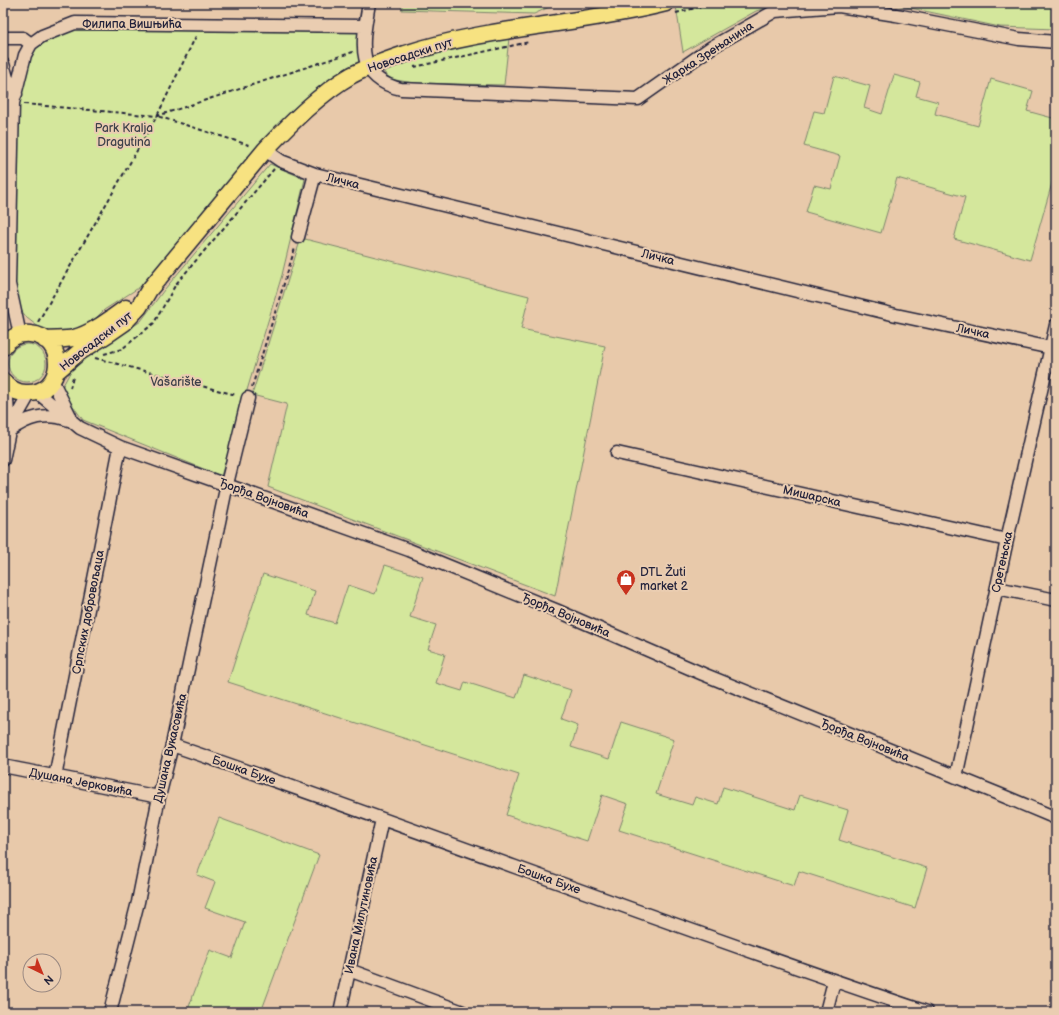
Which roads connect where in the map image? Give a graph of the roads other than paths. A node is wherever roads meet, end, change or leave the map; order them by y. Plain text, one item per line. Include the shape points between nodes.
1 (369, 3) edge
2 (666, 3) edge
3 (365, 26) junction
4 (3, 38) edge
5 (1056, 42) edge
6 (31, 44) junction
7 (3, 64) edge
8 (367, 67) junction
9 (11, 100) edge
10 (265, 150) junction
11 (315, 174) junction
12 (298, 237) road end
13 (149, 290) junction
14 (1056, 325) edge
15 (20, 335) junction
16 (45, 340) junction
17 (3, 347) edge
18 (1053, 349) edge
19 (54, 376) junction
20 (4, 382) edge
21 (34, 393) junction
22 (248, 398) road end
23 (72, 421) junction
24 (8, 431) junction
25 (120, 447) junction
26 (617, 453) dead end
27 (3, 460) edge
28 (227, 484) junction
29 (1007, 540) junction
30 (997, 588) junction
31 (1056, 600) edge
32 (172, 745) junction
33 (3, 766) edge
34 (956, 776) junction
35 (55, 777) junction
36 (159, 797) junction
37 (1056, 818) edge
38 (382, 819) junction
39 (349, 970) junction
40 (834, 981) junction
41 (110, 1012) edge
42 (340, 1012) edge
43 (463, 1012) edge
44 (826, 1012) edge
45 (927, 1012) edge

1 - 3 street
2 - 8 main road, Новосадски пут via 635,11 456,40 426,47
3 - 6 street, Филипа Вишњића via 75,23 42,36
3 - 8 street via 363,50
4 - 6 street via 23,38
5 - 8 street, Жарка Зрењанина via 1019,39 839,6 775,11 712,47 638,99 401,89 393,88 381,81
6 - 9 street
7 - 9 street
8 - 10 main road, Новосадски пут via 325,93
9 - 15 street via 9,284
10 - 11 street, Личка via 281,161
10 - 13 main road, Новосадски пут
11 - 12 street
11 - 18 street, Личка via 896,315
13 - 16 main road, Новосадски пут via 95,329 74,338
13 - 19 main road, Новосадски пут via 139,307 124,323 78,352
14 - 18 street, Сретењска
15 - 16 main road, Новосадски пут via 38,335
15 - 17 main road via 12,338
16 - 19 main road, Новосадски пут via 56,354
18 - 29 street, Сретењска
19 - 21 main road, Новосадски пут via 43,389
19 - 23 street
20 - 21 main road via 21,393
20 - 24 street
21 - 23 street, Ђорђа Војновића
21 - 24 street
22 - 28 street
23 - 24 street via 59,417 34,417
23 - 25 street, Ђорђа Војновића via 80,428
24 - 27 street
25 - 28 street, Ђорђа Војновића
25 - 35 street, Српских добровољаца
26 - 29 street, Мишарска
28 - 32 street, Душана Вукасовића
28 - 34 street, Ђорђа Војновића via 410,550 703,674
29 - 30 street, Сретењска
30 - 31 street
30 - 34 street, Сретењска
32 - 36 street, Душана Вукасовића
32 - 38 street, Бошка Бухе
33 - 35 street, Душана Јерковића
34 - 37 street, Ђорђа Војновића
35 - 36 street, Душана Јерковића
36 - 41 street, Душана Вукасовића via 138,902
38 - 39 street, Ивана Милутиновића
38 - 40 street, Бошка Бухе
39 - 42 street, Ивана Милутиновића
39 - 43 street
40 - 44 street
40 - 45 street, Бошка Бухе

